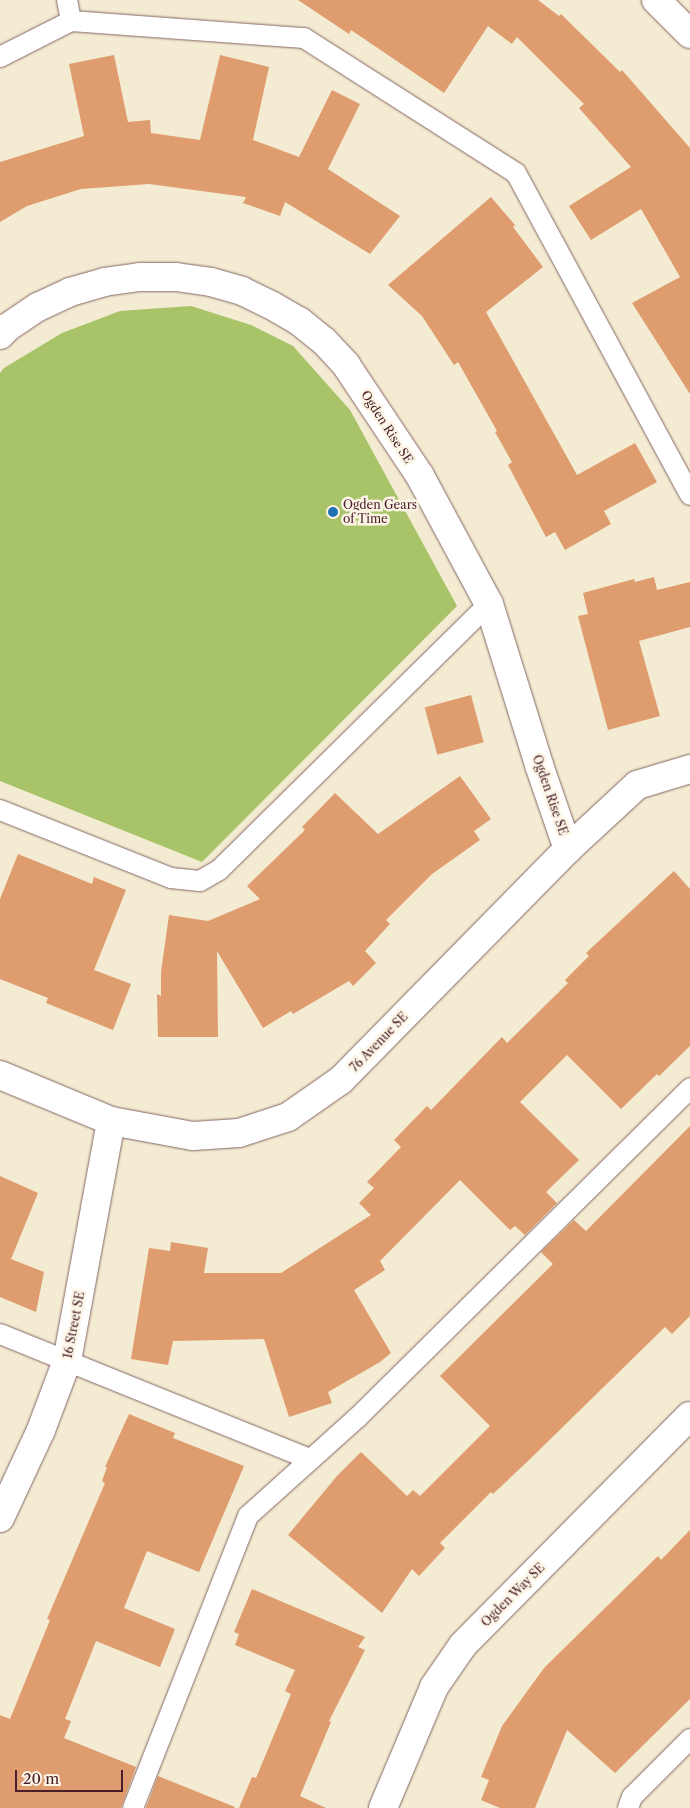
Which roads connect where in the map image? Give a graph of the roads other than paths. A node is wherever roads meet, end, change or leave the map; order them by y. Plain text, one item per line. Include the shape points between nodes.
1 (67, 0) edge
2 (656, 0) edge
3 (71, 20) junction
4 (690, 34) edge
5 (0, 56) edge
6 (0, 335) edge
7 (690, 495) edge
8 (489, 604) junction
9 (690, 769) edge
10 (0, 810) edge
11 (568, 849) junction
12 (0, 1075) edge
13 (690, 1088) edge
14 (112, 1121) junction
15 (0, 1334) edge
16 (67, 1361) junction
17 (690, 1416) edge
18 (310, 1459) junction
19 (0, 1518) edge
20 (690, 1738) edge
21 (132, 1808) edge
22 (383, 1808) edge
23 (628, 1808) edge

1 - 3 lane
2 - 4 street
3 - 5 lane
3 - 7 lane via 304,38 516,173
6 - 8 street, Ogden Rise SE via 38,307 70,292 104,282 140,277 176,277 211,282 272,305 324,341 346,365 420,476
8 - 10 lane via 219,870 200,881 171,878
8 - 11 street, Ogden Rise SE
9 - 11 street, 76 Avenue SE via 637,786
11 - 14 street, 76 Avenue SE via 341,1080 288,1117 239,1132 193,1136
12 - 14 street, 76 Avenue SE
13 - 18 lane via 357,1418
14 - 16 street, 16 Street SE
15 - 16 lane
16 - 18 lane
16 - 19 street, 16 Street SE via 41,1430
17 - 22 street, Ogden Way SE via 463,1646 434,1687
18 - 21 lane via 248,1516
20 - 23 lane via 632,1797

